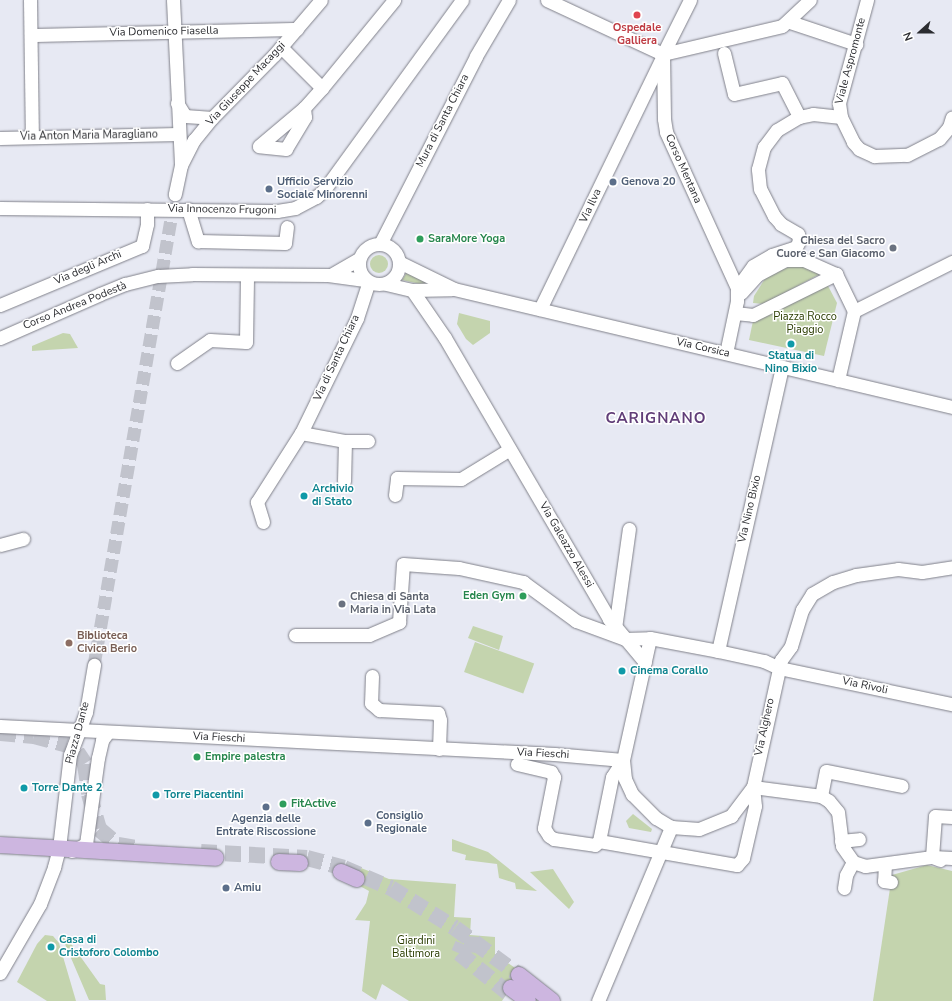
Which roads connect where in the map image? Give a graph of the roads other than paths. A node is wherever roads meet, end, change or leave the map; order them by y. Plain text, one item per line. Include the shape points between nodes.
1 (30, 0) edge
2 (173, 0) edge
3 (394, 0) edge
4 (462, 0) edge
5 (509, 0) edge
6 (547, 0) edge
7 (690, 0) edge
8 (810, 0) edge
9 (867, 0) edge
10 (317, 2) edge
11 (786, 24) junction
12 (297, 29) junction
13 (173, 31) junction
14 (31, 34) junction
15 (851, 45) junction
16 (281, 47) junction
17 (724, 53) dead end
18 (663, 54) junction
19 (322, 88) junction
20 (664, 97) junction
21 (176, 101) junction
22 (640, 102) junction
23 (304, 108) dead end
24 (799, 117) junction
25 (840, 117) junction
26 (952, 117) edge
27 (212, 118) junction
28 (178, 134) junction
29 (32, 137) junction
30 (0, 138) edge
31 (181, 165) junction
32 (175, 194) tunnel mouth
33 (0, 208) edge
34 (147, 209) junction
35 (188, 209) junction
36 (287, 227) dead end
37 (380, 244) junction
38 (359, 258) junction
39 (399, 262) junction
40 (952, 262) edge
41 (836, 274) junction
42 (246, 275) junction
43 (331, 275) junction
44 (367, 281) junction
45 (386, 284) junction
46 (737, 288) junction
47 (454, 289) junction
48 (412, 290) junction
49 (0, 305) edge
50 (736, 307) junction
51 (540, 309) junction
52 (854, 312) junction
53 (0, 338) edge
54 (726, 353) junction
55 (177, 363) dead end
56 (782, 367) junction
57 (838, 380) junction
58 (952, 407) edge
59 (301, 433) junction
60 (345, 441) junction
61 (368, 441) dead end
62 (510, 449) junction
63 (344, 481) dead end
64 (395, 495) dead end
65 (263, 522) dead end
66 (630, 529) dead end
67 (24, 539) dead end
68 (0, 545) edge
69 (952, 567) edge
70 (615, 628) junction
71 (295, 635) dead end
72 (650, 638) junction
73 (625, 639) junction
74 (718, 650) junction
75 (645, 662) junction
76 (94, 665) tunnel mouth
77 (779, 668) junction
78 (372, 676) dead end
79 (952, 704) edge
80 (0, 726) edge
81 (79, 731) junction
82 (108, 732) junction
83 (439, 749) junction
84 (623, 760) junction
85 (517, 764) dead end
86 (902, 786) dead end
87 (753, 787) junction
88 (821, 796) junction
89 (952, 817) edge
90 (671, 827) junction
91 (858, 840) dead end
92 (599, 841) junction
93 (841, 841) junction
94 (0, 845) edge
95 (66, 850) junction
96 (660, 852) junction
97 (932, 857) junction
98 (216, 858) tunnel mouth
99 (952, 858) edge
100 (279, 862) dead end
101 (853, 862) junction
102 (300, 863) dead end
103 (885, 864) junction
104 (952, 866) edge
105 (341, 872) dead end
106 (358, 879) dead end
107 (891, 882) dead end
108 (844, 888) dead end
109 (0, 973) edge
110 (514, 987) edge
111 (528, 1001) edge
112 (542, 1001) edge
113 (552, 1001) edge
114 (598, 1001) edge

1 - 14 street
2 - 13 street
3 - 19 street
4 - 35 street, Via Innocenzo Frugoni via 324,190 316,197 294,208 282,210
5 - 37 street, Mura di Santa Chiara via 476,56
6 - 18 street
7 - 18 street, Corso Mentana
8 - 11 street
9 - 15 street, Viale Aspromonte
10 - 12 street, Via Giuseppe Macaggi
11 - 15 street
11 - 18 street
12 - 13 street, Via Domenico Fiasella
12 - 16 street, Via Giuseppe Macaggi
13 - 14 street, Via Domenico Fiasella
13 - 21 street
14 - 29 street
15 - 25 street, Viale Aspromonte via 839,103
16 - 19 street
16 - 27 street, Via Giuseppe Macaggi
17 - 24 street via 734,94 782,83
18 - 20 street, Corso Mentana
18 - 22 street, Via Ilva
19 - 23 street
20 - 22 street via 654,96
20 - 46 street, Corso Mentana via 666,132
21 - 27 street via 184,116 194,119
21 - 28 street
22 - 51 street, Via Ilva
24 - 25 street via 813,114
24 - 46 street via 770,137 764,147 758,169 763,197 778,220 798,234 799,240 796,247 772,255 753,266
25 - 26 street, Viale Aspromonte via 859,149 881,157 908,155 930,146 949,127
27 - 31 street, Via Giuseppe Macaggi via 194,140
28 - 29 street, Via Anton Maria Maragliano
28 - 31 street
29 - 30 street, Via Anton Maria Maragliano
31 - 32 street
33 - 34 street, Via Innocenzo Frugoni
34 - 35 street, Via Innocenzo Frugoni
34 - 49 street, Via degli Archi via 147,224 142,246
35 - 36 street via 198,241 285,243
37 - 38 street via 365,249
37 - 39 street via 393,250
38 - 43 street
38 - 44 street via 358,266
39 - 45 street via 396,275
39 - 47 street
40 - 52 street
41 - 50 street via 753,315
41 - 50 street via 804,260 785,260 744,287
41 - 52 street
42 - 43 street, Corso Andrea Podestà
42 - 53 street, Corso Andrea Podestà via 158,276 125,284
42 - 55 street via 246,342 210,340
43 - 44 street, Corso Andrea Podestà
44 - 45 street
44 - 59 street, Via di Santa Chiara via 357,318
45 - 48 street
46 - 50 street
47 - 48 street
47 - 51 street, Via Corsica
48 - 62 street, Via Galeazzo Alessi via 432,316
50 - 54 street
51 - 54 street, Via Corsica
52 - 57 street
54 - 56 street, Via Corsica
56 - 57 street, Via Corsica
56 - 74 street, Via Nino Bixio
57 - 58 street, Via Corsica
59 - 60 street
59 - 65 street, Via di Santa Chiara via 257,502
60 - 61 street
60 - 63 street
62 - 64 street via 461,479 397,478
62 - 70 street, Via Galeazzo Alessi
66 - 70 street
67 - 68 street
69 - 77 street, Via Alghero via 922,572 898,569 856,575 833,582 812,594 806,602 791,646
70 - 73 street, Via Galeazzo Alessi
71 - 73 street via 369,635 399,622 403,564 459,568 523,582 576,621
72 - 73 street, Via Rivoli
72 - 74 street, Via Rivoli
72 - 75 street
73 - 75 street, Via Galeazzo Alessi
74 - 77 street, Via Rivoli via 764,661
75 - 84 street
76 - 81 street, Piazza Dante via 86,712
77 - 79 street, Via Rivoli
77 - 87 street, Via Alghero
78 - 83 street via 371,703 379,710 438,713
80 - 81 street, Via Fieschi
81 - 82 street, Via Fieschi
81 - 95 street, Piazza Dante via 70,755
82 - 83 street, Via Fieschi
82 - 95 street via 102,740 98,758 86,844
83 - 84 street, Via Fieschi
84 - 90 street via 625,779 632,794 656,818
84 - 92 street via 612,777
85 - 92 street via 551,772 554,777 544,828 549,836 595,845
86 - 88 street via 826,771
87 - 88 street
87 - 90 street via 740,806 722,821 699,829
87 - 96 street via 755,806 743,858 737,865
88 - 93 street via 838,812
89 - 97 street via 935,816
90 - 96 street
91 - 93 street
92 - 96 street
93 - 101 street
94 - 95 main road
95 - 98 main road
95 - 109 street, Piazza Dante
96 - 114 street
97 - 99 street
97 - 103 street
97 - 104 street
100 - 102 main road
101 - 103 street via 865,866
101 - 108 street via 846,875
103 - 107 street via 884,881
105 - 106 main road
110 - 111 main road
110 - 112 main road
110 - 113 main road

